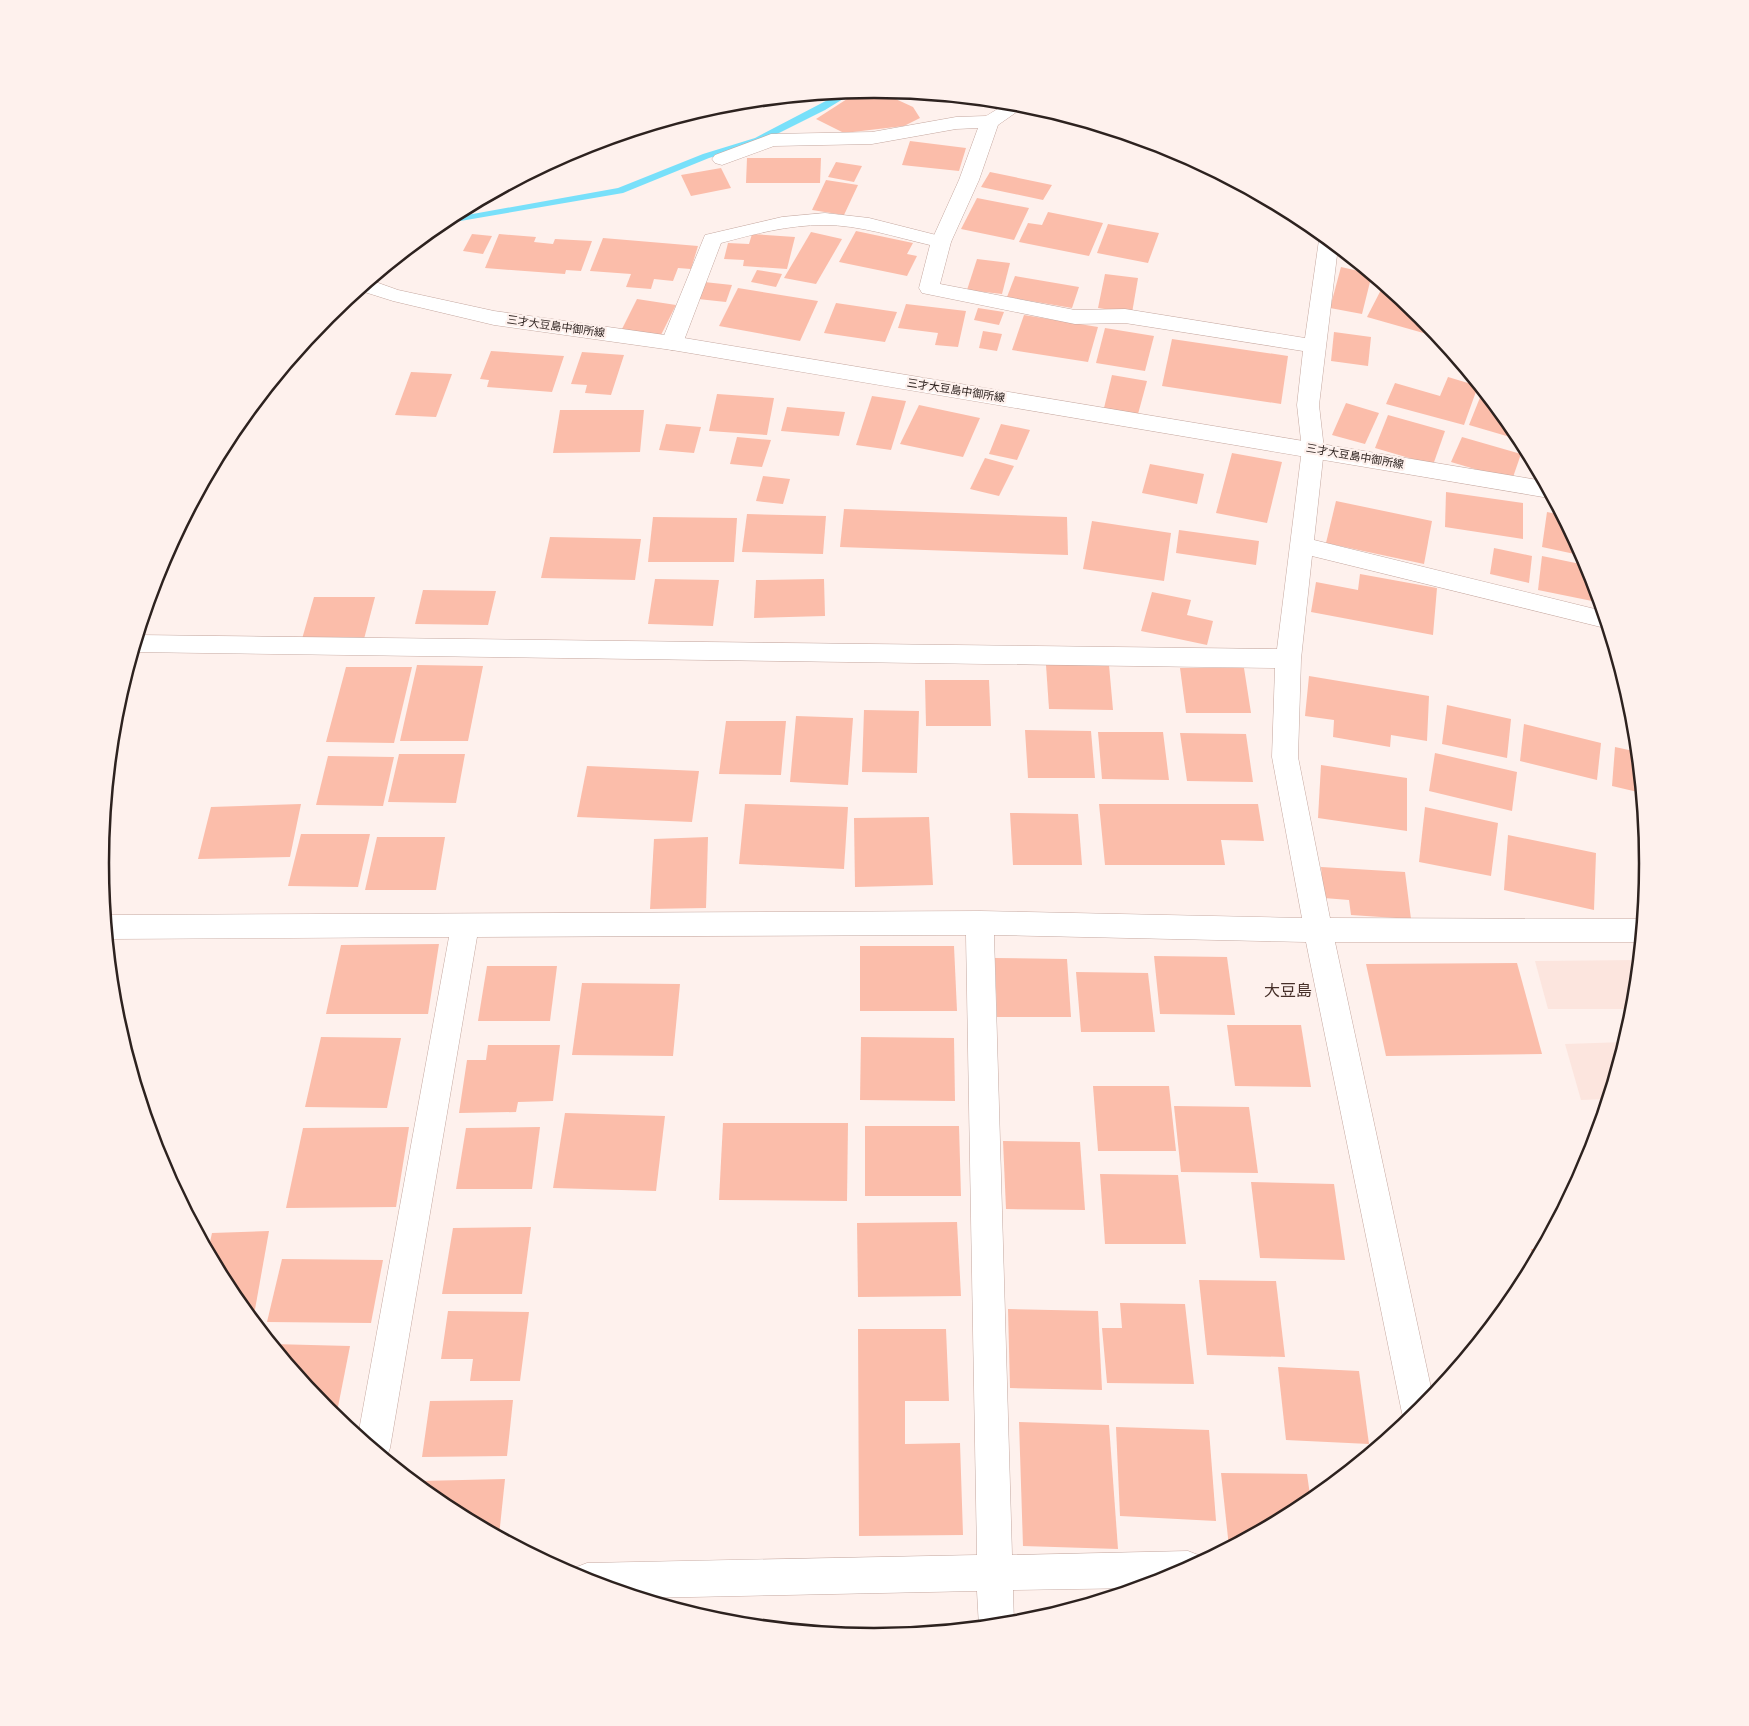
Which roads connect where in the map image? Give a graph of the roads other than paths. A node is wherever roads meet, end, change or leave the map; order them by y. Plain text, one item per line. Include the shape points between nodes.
1 (1009, 110) edge
2 (990, 122) junction
3 (722, 159) dead end
4 (941, 242) junction
5 (1328, 247) edge
6 (370, 287) edge
7 (672, 343) junction
8 (1314, 346) junction
9 (1313, 449) junction
10 (1542, 489) edge
11 (1302, 545) junction
12 (1600, 619) edge
13 (142, 644) edge
14 (1288, 659) junction
15 (980, 923) junction
16 (465, 925) junction
17 (112, 927) edge
18 (1318, 930) junction
19 (1636, 930) edge
20 (1417, 1403) edge
21 (374, 1442) edge
22 (1168, 1569) edge
23 (994, 1573) junction
24 (609, 1581) edge
25 (996, 1619) edge

1 - 2 street
2 - 3 street via 956,123 872,138 771,140
2 - 4 street via 970,180
4 - 7 street via 824,219 783,222 712,239
4 - 8 street via 929,288 1076,317 1125,316
5 - 8 street
6 - 7 street, 三才大豆島中御所線 via 494,318
7 - 9 street, 三才大豆島中御所線
8 - 9 street via 1308,405
9 - 10 street, 三才大豆島中御所線
9 - 11 street
11 - 12 street
11 - 14 street
13 - 14 street
14 - 18 street via 1285,757
15 - 16 street
15 - 18 street
15 - 23 street
16 - 17 street
16 - 21 street
18 - 19 street
18 - 20 street
22 - 23 street
23 - 24 street
23 - 25 street

